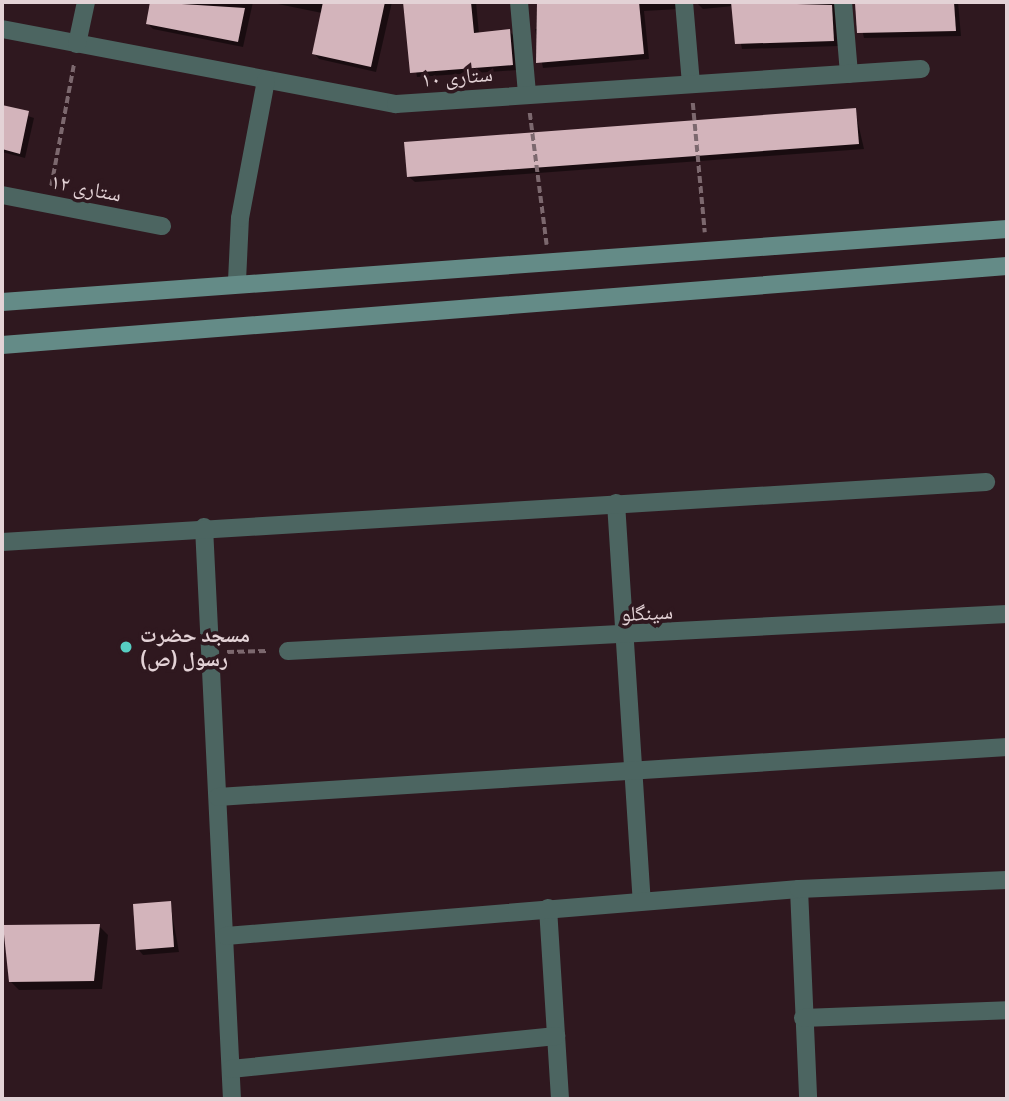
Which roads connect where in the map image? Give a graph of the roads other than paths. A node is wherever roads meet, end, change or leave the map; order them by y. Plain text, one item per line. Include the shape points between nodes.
1 (86, 2) edge
2 (519, 2) edge
3 (684, 2) edge
4 (844, 2) edge
5 (2, 29) edge
6 (77, 44) junction
7 (921, 69) dead end
8 (849, 74) junction
9 (266, 80) junction
10 (691, 84) junction
11 (527, 94) junction
12 (2, 195) edge
13 (162, 226) dead end
14 (1007, 229) edge
15 (1007, 266) edge
16 (237, 281) junction
17 (2, 302) edge
18 (2, 345) edge
19 (986, 482) dead end
20 (616, 503) junction
21 (205, 527) junction
22 (2, 542) edge
23 (1007, 614) edge
24 (625, 637) junction
25 (288, 651) road end
26 (1007, 747) edge
27 (632, 768) junction
28 (218, 797) junction
29 (1007, 880) edge
30 (799, 889) junction
31 (642, 900) junction
32 (548, 908) junction
33 (226, 936) junction
34 (1007, 1010) edge
35 (803, 1018) junction
36 (556, 1037) junction
37 (231, 1069) junction
38 (232, 1099) edge
39 (560, 1099) edge
40 (807, 1099) edge

1 - 6 street
2 - 11 street
3 - 10 street
4 - 8 street
5 - 6 street, ستاری ۱۰
6 - 9 street, ستاری ۱۰
7 - 8 street, ستاری ۱۰
8 - 10 street, ستاری ۱۰
9 - 11 street, ستاری ۱۰ via 396,104
9 - 16 street via 240,218
10 - 11 street, ستاری ۱۰
12 - 13 street, ستاری ۱۲
14 - 16 street
15 - 18 street
16 - 17 street
19 - 20 street
20 - 21 street
20 - 24 street
21 - 22 street
21 - 28 street
23 - 24 street, سینگلو
24 - 25 street, سینگلو
24 - 27 street
26 - 27 street
27 - 28 street
27 - 31 street
28 - 33 street
29 - 30 street
30 - 31 street
30 - 35 street
31 - 32 street
32 - 33 street
32 - 36 street
33 - 37 street
34 - 35 street
35 - 40 street
36 - 37 street
36 - 39 street
37 - 38 street

